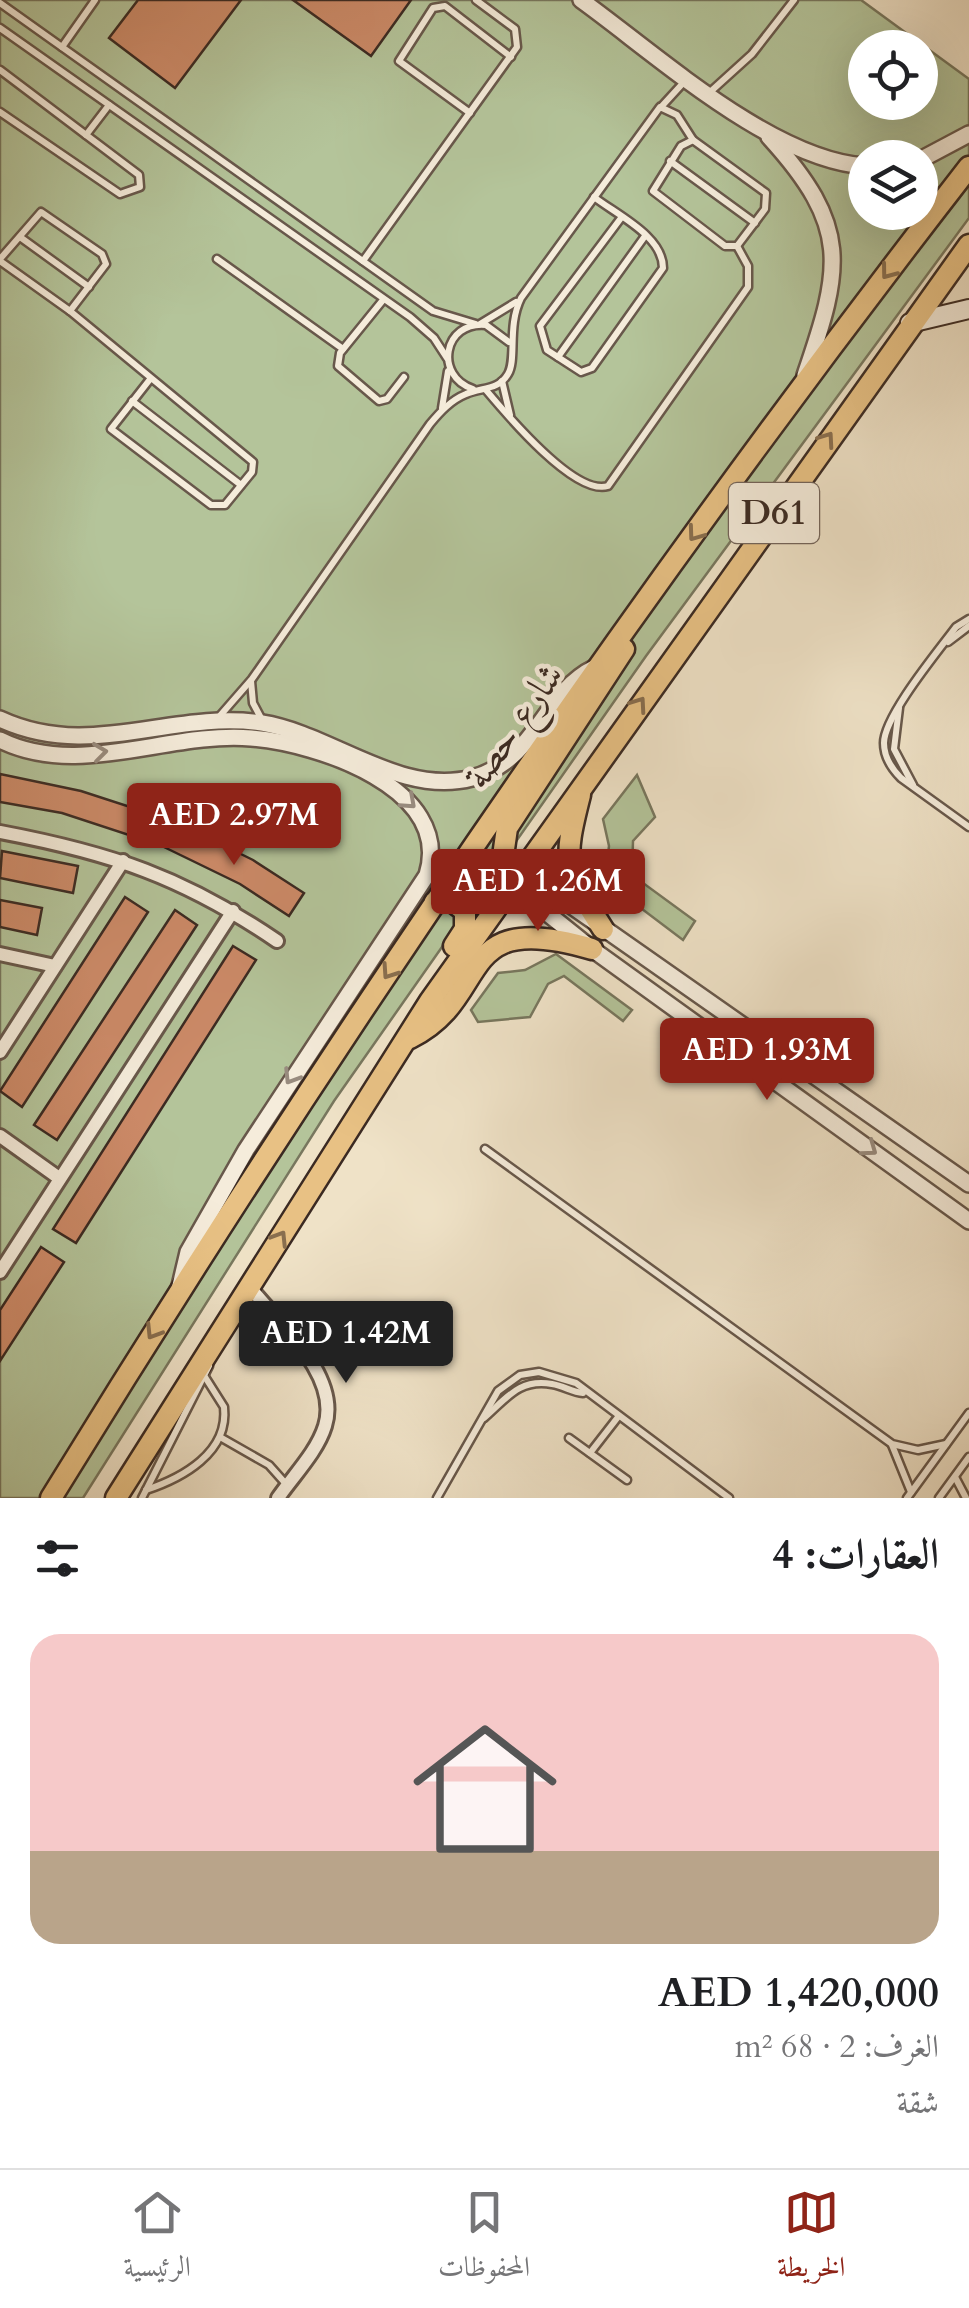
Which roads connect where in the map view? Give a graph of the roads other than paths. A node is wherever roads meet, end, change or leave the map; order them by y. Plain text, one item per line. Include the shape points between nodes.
1 (16, 0) edge
2 (95, 0) edge
3 (476, 0) edge
4 (580, 0) edge
5 (794, 0) edge
6 (0, 3) edge
7 (9, 9) junction
8 (0, 28) edge
9 (62, 47) junction
10 (511, 56) junction
11 (0, 70) edge
12 (688, 77) junction
13 (710, 93) junction
14 (108, 105) junction
15 (662, 106) junction
16 (0, 112) edge
17 (470, 113) junction
18 (762, 131) junction
19 (969, 134) edge
20 (86, 135) junction
21 (693, 140) junction
22 (938, 150) edge
23 (670, 160) junction
24 (848, 164) edge
25 (969, 168) edge
26 (594, 198) junction
27 (621, 218) junction
28 (755, 223) junction
29 (646, 236) junction
30 (20, 237) junction
31 (969, 245) edge
32 (736, 246) junction
33 (216, 259) dead end
34 (0, 260) edge
35 (363, 261) junction
36 (89, 287) junction
37 (520, 298) junction
38 (383, 300) junction
39 (969, 309) edge
40 (70, 311) junction
41 (909, 323) junction
42 (477, 324) junction
43 (509, 343) junction
44 (343, 349) junction
45 (558, 358) junction
46 (448, 361) junction
47 (404, 377) dead end
48 (151, 378) junction
49 (502, 381) junction
50 (482, 390) junction
51 (800, 390) junction
52 (132, 401) junction
53 (440, 412) junction
54 (510, 416) junction
55 (241, 485) junction
56 (645, 602) junction
57 (969, 623) edge
58 (597, 667) junction
59 (252, 680) junction
60 (0, 718) edge
61 (213, 723) junction
62 (265, 724) junction
63 (0, 740) edge
64 (583, 784) junction
65 (969, 826) edge
66 (0, 832) edge
67 (123, 861) junction
68 (456, 872) junction
69 (513, 874) junction
70 (436, 902) junction
71 (233, 911) junction
72 (603, 929) junction
73 (277, 941) dead end
74 (592, 949) junction
75 (0, 954) edge
76 (55, 966) junction
77 (430, 1001) junction
78 (404, 1041) junction
79 (0, 1052) edge
80 (0, 1136) edge
81 (485, 1150) dead end
82 (60, 1178) junction
83 (969, 1184) edge
84 (969, 1221) edge
85 (0, 1272) edge
86 (249, 1286) junction
87 (178, 1290) junction
88 (206, 1352) junction
89 (206, 1376) junction
90 (969, 1412) edge
91 (618, 1417) junction
92 (220, 1437) junction
93 (570, 1438) dead end
94 (892, 1444) junction
95 (946, 1444) junction
96 (590, 1454) junction
97 (969, 1457) edge
98 (955, 1476) junction
99 (628, 1480) dead end
100 (287, 1484) junction
101 (143, 1494) edge
102 (909, 1495) edge
103 (50, 1498) edge
104 (116, 1498) edge
105 (278, 1498) edge
106 (438, 1498) edge
107 (729, 1498) edge
108 (939, 1498) edge
109 (966, 1498) edge

1 - 7 lane
2 - 9 lane
3 - 10 lane via 514,28 518,42
4 - 12 street
5 - 13 lane via 752,54
6 - 7 lane
7 - 9 lane
8 - 14 lane
9 - 35 lane
10 - 17 lane
10 - 17 lane via 445,6 433,8 399,61
11 - 20 lane
12 - 13 street
12 - 15 lane
13 - 18 street
14 - 20 lane
14 - 38 lane
15 - 21 lane
15 - 26 lane
16 - 20 lane via 120,194 140,186 139,176
17 - 35 lane
18 - 24 street
18 - 51 street via 813,190 833,252 830,295
19 - 22 street
21 - 23 lane
21 - 28 lane via 764,189 768,201
23 - 28 lane
23 - 32 lane via 653,184 654,194 725,246
25 -> 51 main road, شارع حصة / D61
26 - 27 lane
26 - 37 lane
27 - 29 lane
27 - 45 lane via 542,322 541,340
28 - 32 lane
29 - 45 lane
29 - 45 lane via 662,254 658,279 590,370 578,371
30 - 34 lane
30 - 36 lane
30 - 36 lane via 45,213 106,260
31 - 41 main road, D61
32 - 54 lane via 748,266 748,286 608,486 592,486 566,468
33 - 44 lane
34 - 40 lane
35 - 42 lane via 432,311
36 - 40 lane
37 - 42 lane
37 - 43 lane
38 - 44 lane
38 - 46 lane via 430,332
39 - 41 main road
40 - 48 lane
64 -> 41 main road, D61
42 - 43 lane via 500,331
42 - 46 lane via 455,336
43 - 49 lane via 512,364
44 - 47 lane via 339,369 380,401
46 - 50 lane via 462,385
46 - 53 lane
48 - 52 lane
48 - 55 lane via 253,462
49 - 50 lane
49 - 54 lane
50 - 53 lane
50 - 54 lane
51 -> 56 main road, شارع حصة / D61
52 - 55 lane
52 - 55 lane via 113,424 116,435 211,506 225,505
53 - 59 lane
56 - 58 main road, شارع حصة / D61
56 - 69 main road via 618,661 507,828
57 - 65 lane via 946,642 900,708 894,749 913,786
58 - 62 street via 576,680 509,760 459,780 409,777 316,736
58 - 68 main road, شارع حصة / D61
59 - 61 lane
59 - 62 lane via 253,703
60 - 61 street via 33,733 70,738
61 - 62 street
63 -> 87 street via 61,756 215,739 269,740 335,759 382,782 414,804 430,833 428,875 246,1150 188,1252
64 - 69 main road, D61
64 - 72 main road via 566,858
66 - 67 street
67 - 71 street
67 - 76 street
68 - 69 street
68 - 70 main road, شارع حصة / D61
69 - 72 street
69 - 74 street
69 - 77 main road, D61
70 - 77 main road via 452,900 467,920 432,980
70 -> 87 main road, شارع حصة / D61
71 - 73 street
71 - 82 street
72 - 83 street
74 - 78 main road via 541,937 506,942 479,960 434,1022
74 -> 84 street
75 - 76 street
76 - 79 street
77 - 78 main road, D61
86 -> 78 main road, D61
80 - 82 street
81 - 94 lane
82 - 85 street
86 - 88 main road, D61
86 - 100 street via 315,1369 327,1397 322,1433
87 -> 103 main road, شارع حصة / D61
88 - 89 lane
88 - 104 main road, D61
89 - 92 lane via 224,1407
89 - 101 lane
90 - 95 lane
91 - 96 lane
91 - 106 lane via 583,1393 529,1384 484,1418
91 - 107 lane
92 - 100 lane via 270,1465
92 - 101 lane via 180,1476
93 - 96 lane
94 - 95 lane via 918,1450
94 - 102 lane
95 - 102 lane
96 - 99 lane
97 - 98 lane
98 - 108 lane
98 - 109 lane
100 - 105 street

